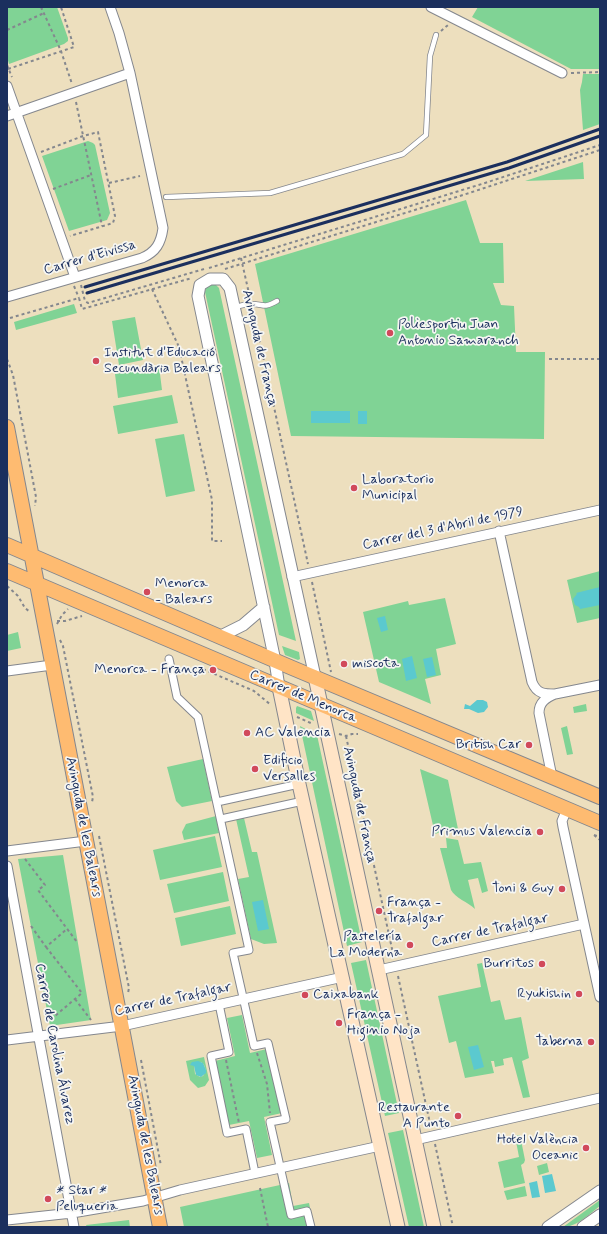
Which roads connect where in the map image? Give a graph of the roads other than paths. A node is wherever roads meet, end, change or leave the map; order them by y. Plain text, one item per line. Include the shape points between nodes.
1 (110, 7) edge
2 (437, 8) edge
3 (436, 35) road end
4 (130, 73) junction
5 (562, 73) road end
6 (7, 86) edge
7 (17, 112) junction
8 (7, 116) edge
9 (166, 197) dead end
10 (77, 279) junction
11 (7, 297) edge
12 (277, 301) dead end
13 (234, 307) junction
14 (7, 428) edge
15 (600, 510) edge
16 (499, 531) junction
17 (7, 545) edge
18 (33, 556) junction
19 (7, 571) edge
20 (292, 577) junction
21 (37, 583) junction
22 (264, 607) junction
23 (219, 637) junction
24 (169, 659) dead end
25 (275, 661) junction
26 (52, 666) junction
27 (7, 671) edge
28 (314, 677) junction
29 (600, 685) edge
30 (279, 687) junction
31 (555, 694) junction
32 (320, 704) junction
33 (552, 777) junction
34 (299, 784) junction
35 (600, 797) edge
36 (303, 801) junction
37 (217, 802) junction
38 (567, 809) junction
39 (221, 819) junction
40 (600, 823) edge
41 (86, 841) junction
42 (7, 851) edge
43 (7, 866) edge
44 (584, 924) junction
45 (379, 970) junction
46 (342, 977) junction
47 (600, 997) edge
48 (243, 999) junction
49 (219, 1004) junction
50 (122, 1026) junction
51 (38, 1036) junction
52 (7, 1040) edge
53 (600, 1098) edge
54 (415, 1140) junction
55 (380, 1146) junction
56 (281, 1168) junction
57 (255, 1173) junction
58 (600, 1191) edge
59 (155, 1198) junction
60 (72, 1213) junction
61 (600, 1215) edge
62 (7, 1220) edge
63 (74, 1227) edge
64 (160, 1227) edge
65 (311, 1227) edge
66 (398, 1227) edge
67 (434, 1227) edge
68 (548, 1227) edge
69 (583, 1227) edge

1 - 4 street
2 - 5 street
3 - 9 lane via 430,56 426,135 403,154 270,193
4 - 7 street
4 - 10 street, Carrer d'Eivissa via 163,228 162,236 151,254
6 - 7 street
7 - 8 street
7 - 10 street
10 - 11 street, Carrer d'Eivissa
12 - 13 lane via 264,307 252,304
13 - 20 street, Avinguda de França
13 - 22 street, Avinguda de França via 230,288 223,279 210,278 200,285 198,296
14 - 18 main road, Avinguda de les Balears
15 - 16 street, Carrer del 3 d'Abril de 1979
16 - 20 street, Carrer del 3 d'Abril de 1979
16 - 31 street via 532,682 542,694
17 - 18 main road, Carrer de Menorca
18 - 21 main road, Avinguda de les Balears
18 - 23 main road, Carrer de Menorca
19 - 21 main road, Carrer de Menorca
20 - 28 street, Avinguda de França
21 - 26 main road, Avinguda de les Balears
21 - 30 main road, Carrer de Menorca
22 - 23 street via 243,625
22 - 25 street, Avinguda de França
23 - 25 main road, Carrer de Menorca
24 - 37 street via 177,696 198,718
25 - 28 main road, Carrer de Menorca
25 - 30 street, Avinguda de França
26 - 27 street
26 - 41 main road, Avinguda de les Balears
28 - 32 main road, Avinguda de França
28 - 33 main road, Carrer de Menorca
29 - 31 street
30 - 32 main road, Carrer de Menorca
30 - 34 main road, Avinguda de França
31 - 33 street via 544,700 539,707
32 - 38 main road, Carrer de Menorca
32 - 45 main road, Avinguda de França
33 - 35 main road, Carrer de Menorca
34 - 36 main road, Avinguda de França
34 - 37 street
36 - 39 street
36 - 46 main road, Avinguda de França
37 - 39 street
38 - 40 main road, Carrer de Menorca
38 - 44 street via 562,821
39 - 48 street via 249,950 233,953
41 - 42 street
41 - 50 main road, Avinguda de les Balears
43 - 51 street, Carrer de Carolina Álvarez
44 - 45 street, Carrer de Trafalgar
44 - 47 street
45 - 54 main road, Avinguda de França
46 - 48 street, Carrer de Trafalgar
46 - 55 main road, Avinguda de França
48 - 49 street, Carrer de Trafalgar
48 - 56 street via 254,1046 268,1043 286,1118 270,1122
49 - 50 street, Carrer de Trafalgar
49 - 57 street via 229,1052 211,1056 227,1133 246,1129
50 - 51 street, Carrer de Trafalgar
50 - 59 main road, Avinguda de les Balears
51 - 52 street, Carrer de Trafalgar
51 - 60 street, Carrer de Carolina Álvarez
53 - 54 street
54 - 67 main road, Avinguda de França
55 - 56 street
55 - 66 main road, Avinguda de França
56 - 57 street
56 - 65 street via 291,1215 307,1212
57 - 59 street
58 - 68 street
59 - 60 street
59 - 64 main road, Avinguda de les Balears
60 - 62 street
60 - 63 street, Carrer de Carolina Álvarez
61 - 69 street

